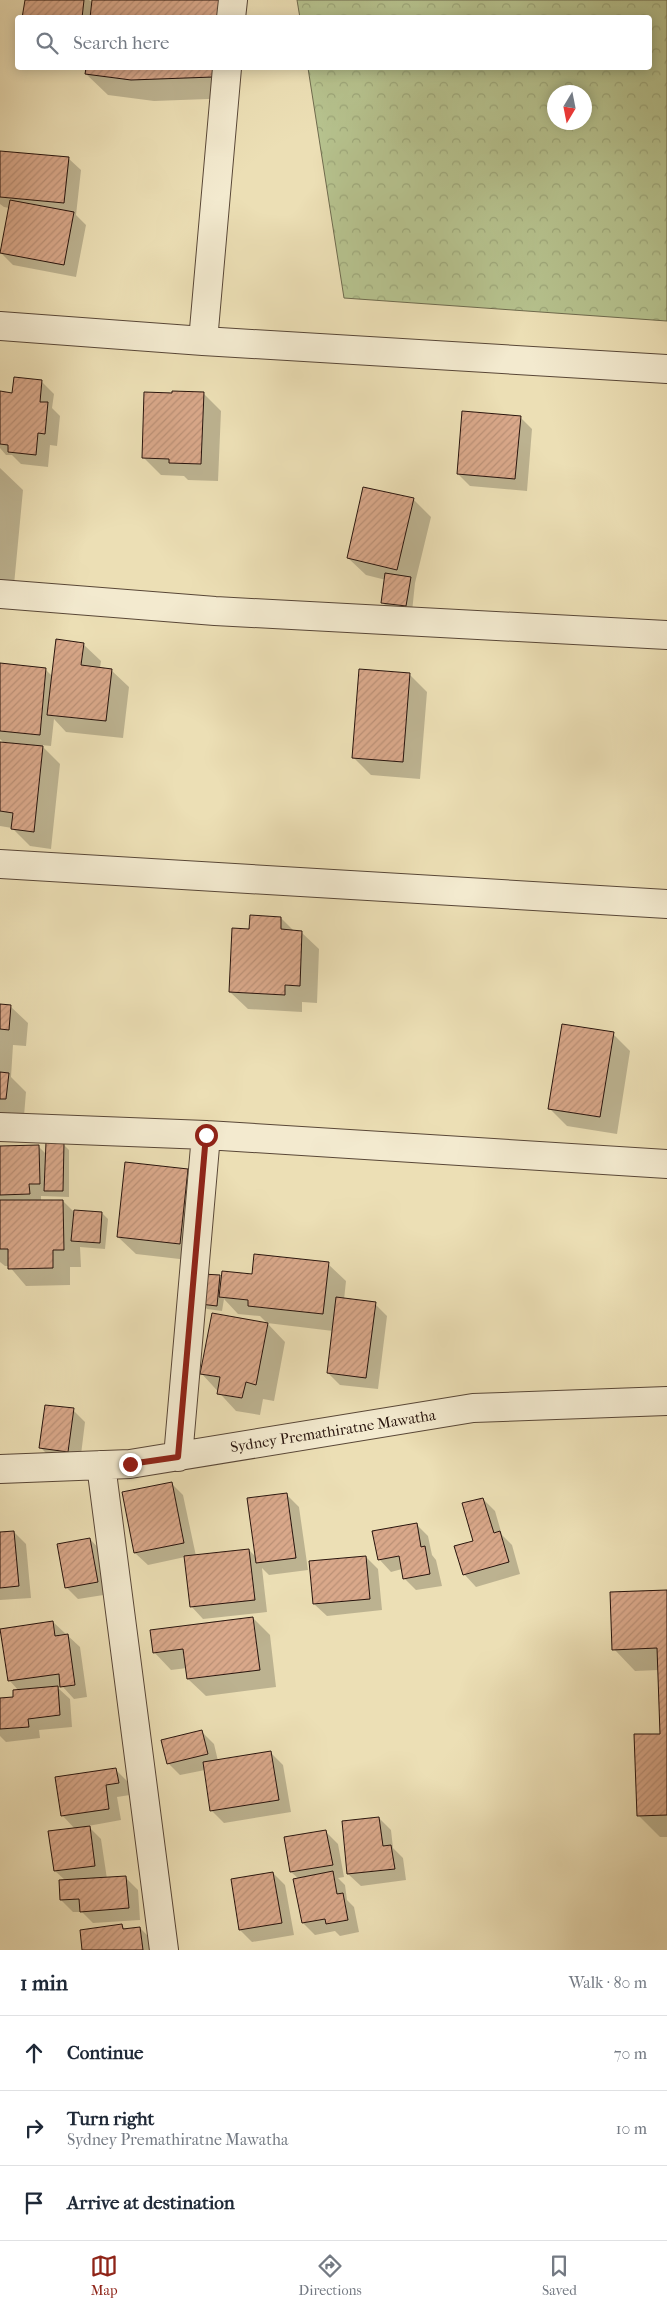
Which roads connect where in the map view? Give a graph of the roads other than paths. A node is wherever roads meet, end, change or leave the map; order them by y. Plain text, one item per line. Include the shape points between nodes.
1 (233, 0) edge
2 (231, 15) edge
3 (227, 70) edge
4 (0, 326) edge
5 (203, 341) junction
6 (667, 369) edge
7 (0, 594) edge
8 (667, 635) edge
9 (0, 864) edge
10 (667, 904) edge
11 (0, 1127) edge
12 (206, 1135) junction
13 (667, 1164) edge
14 (667, 1401) edge
15 (178, 1457) junction
16 (100, 1465) junction
17 (0, 1469) edge
18 (164, 1950) edge

1 - 2 street
3 - 5 street
4 - 5 street
5 - 6 street
7 - 8 street via 215,611
9 - 10 street
11 - 12 street
12 - 13 street
12 - 15 street
14 - 15 street, Sydney Premathiratne Mawatha via 473,1408
15 - 16 street, Sydney Premathiratne Mawatha
16 - 17 street, Sydney Premathiratne Mawatha
16 - 18 street

